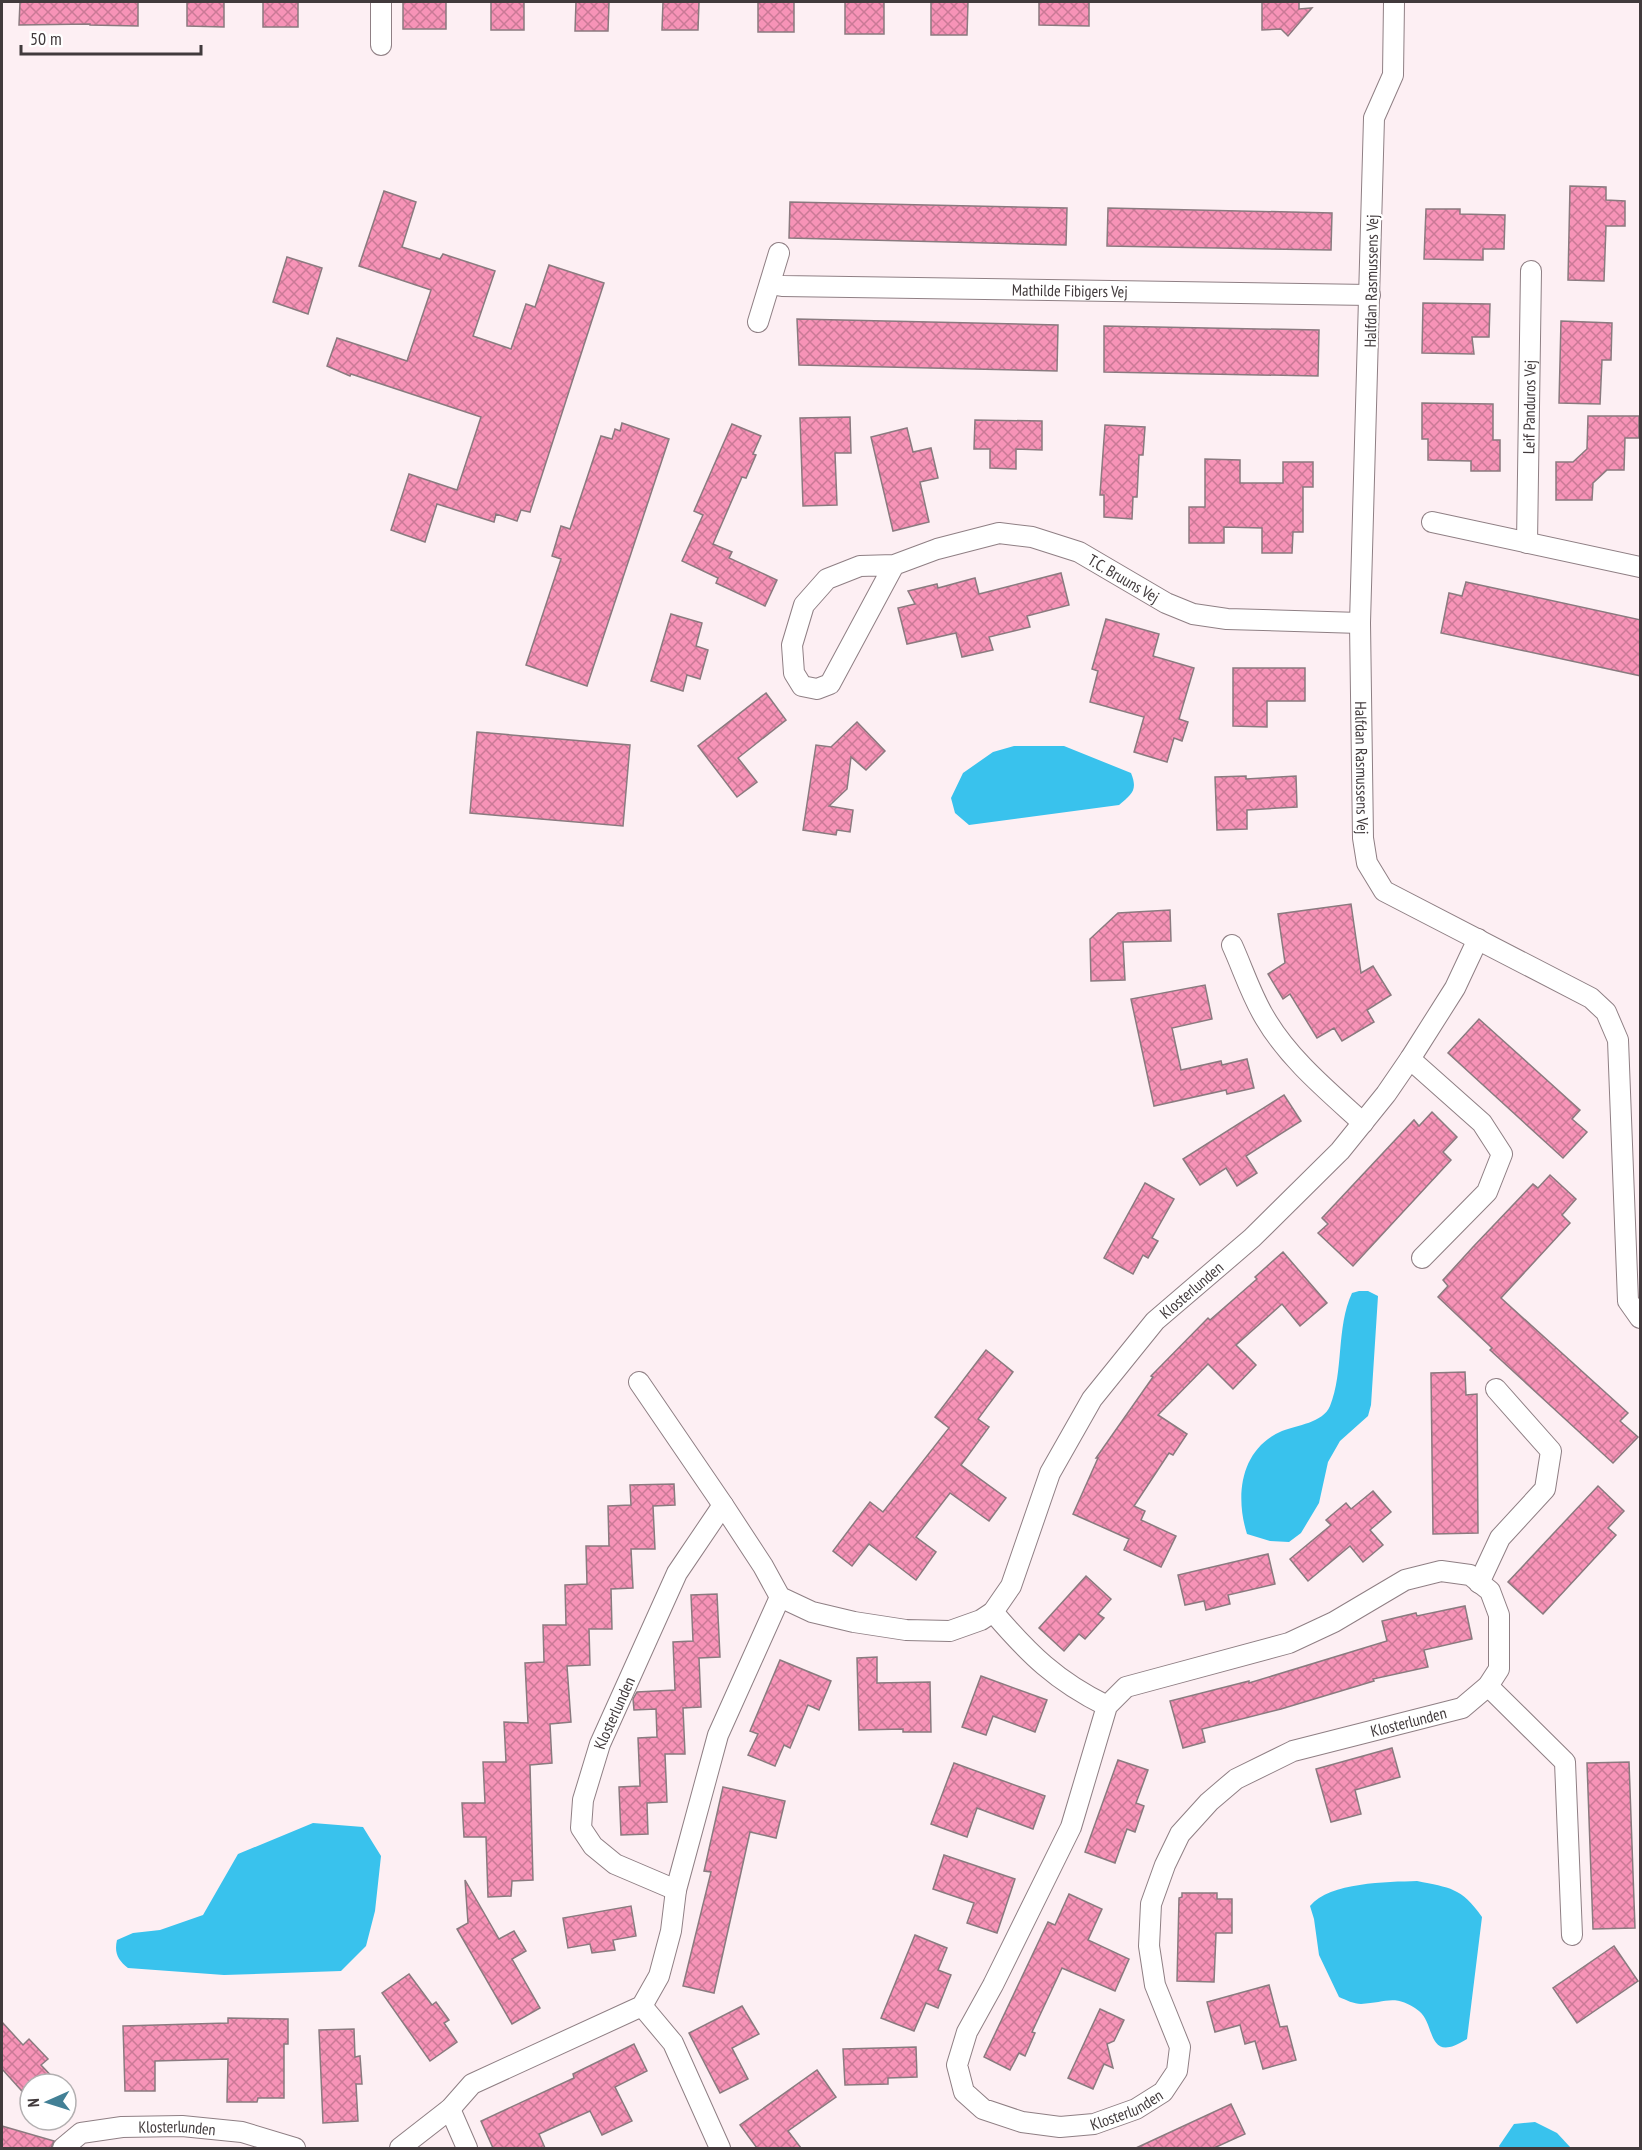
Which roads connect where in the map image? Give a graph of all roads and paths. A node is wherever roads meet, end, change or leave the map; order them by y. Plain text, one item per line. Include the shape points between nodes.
1 (381, 2) edge
2 (1394, 2) edge
3 (381, 45) dead end
4 (779, 253) dead end
5 (1531, 271) dead end
6 (770, 284) junction
7 (1370, 295) junction
8 (758, 322) dead end
9 (1432, 522) dead end
10 (1527, 543) junction
11 (894, 565) junction
12 (1641, 567) edge
13 (1360, 623) junction
14 (1478, 939) junction
15 (1232, 945) dead end
16 (1410, 1059) junction
17 (1363, 1123) junction
18 (1422, 1258) dead end
19 (1641, 1318) edge
20 (639, 1382) dead end
21 (1496, 1389) dead end
22 (723, 1505) junction
23 (1479, 1582) junction
24 (780, 1597) junction
25 (993, 1611) junction
26 (1488, 1686) junction
27 (1107, 1706) junction
28 (676, 1890) junction
29 (1572, 1935) dead end
30 (642, 2006) junction
31 (450, 2109) junction
32 (63, 2148) edge
33 (295, 2148) edge
34 (400, 2148) edge
35 (467, 2148) edge
36 (720, 2148) edge

1 - 3 street
2 - 7 street, Halfdan Rasmussens Vej via 1393,75 1374,118
4 - 6 street
5 - 10 street, Leif Panduros Vej
6 - 7 street, Mathilde Fibigers Vej
6 - 8 street
7 - 13 street, Halfdan Rasmussens Vej
9 - 10 street
10 - 12 street
11 - 11 street, T.C. Bruuns Vej via 860,566 827,579 804,605 792,645 794,673 801,686 816,689 830,684
11 - 13 street, T.C. Bruuns Vej via 999,533 1032,537 1079,552 1192,614 1227,620
13 - 14 street, Halfdan Rasmussens Vej via 1363,838 1367,863 1384,891
14 - 16 street, Klosterlunden via 1455,988
14 - 19 street, Halfdan Rasmussens Vej via 1591,998 1606,1012 1618,1040 1628,1301
15 - 17 street via 1265,1018 1286,1047
16 - 17 street, Klosterlunden
16 - 18 street via 1482,1123 1502,1154 1487,1192
17 - 25 street, Klosterlunden via 1252,1238 1155,1321 1092,1399 1050,1473 1011,1586
20 - 22 street
21 - 23 street via 1551,1451 1545,1490 1500,1538
22 - 24 street
22 - 28 street, Klosterlunden via 677,1573 600,1744 584,1800 581,1828 593,1846 615,1864
23 - 26 street, Klosterlunden via 1490,1591 1499,1616 1499,1669
23 - 27 street via 1470,1575 1441,1571 1405,1580 1334,1622 1289,1642 1126,1687
24 - 25 street, Klosterlunden via 812,1612 906,1630 950,1631 981,1620
24 - 28 street via 718,1735
25 - 27 street via 1039,1662 1078,1692
26 - 27 street, Klosterlunden via 1462,1708 1293,1751 1236,1779 1209,1802 1180,1834 1151,1904 1149,1946 1155,1985 1180,2047 1177,2071 1163,2092 1137,2109 1094,2124 1060,2127 1022,2122 983,2109 964,2092 957,2065 967,2032 1071,1827
26 - 29 street via 1565,1762
28 - 30 street via 671,1931 659,1976
30 - 31 street via 472,2084
30 - 36 street via 673,2043
31 - 34 street
31 - 35 street
32 - 33 street, Klosterlunden via 81,2133 122,2127 182,2126 242,2132

